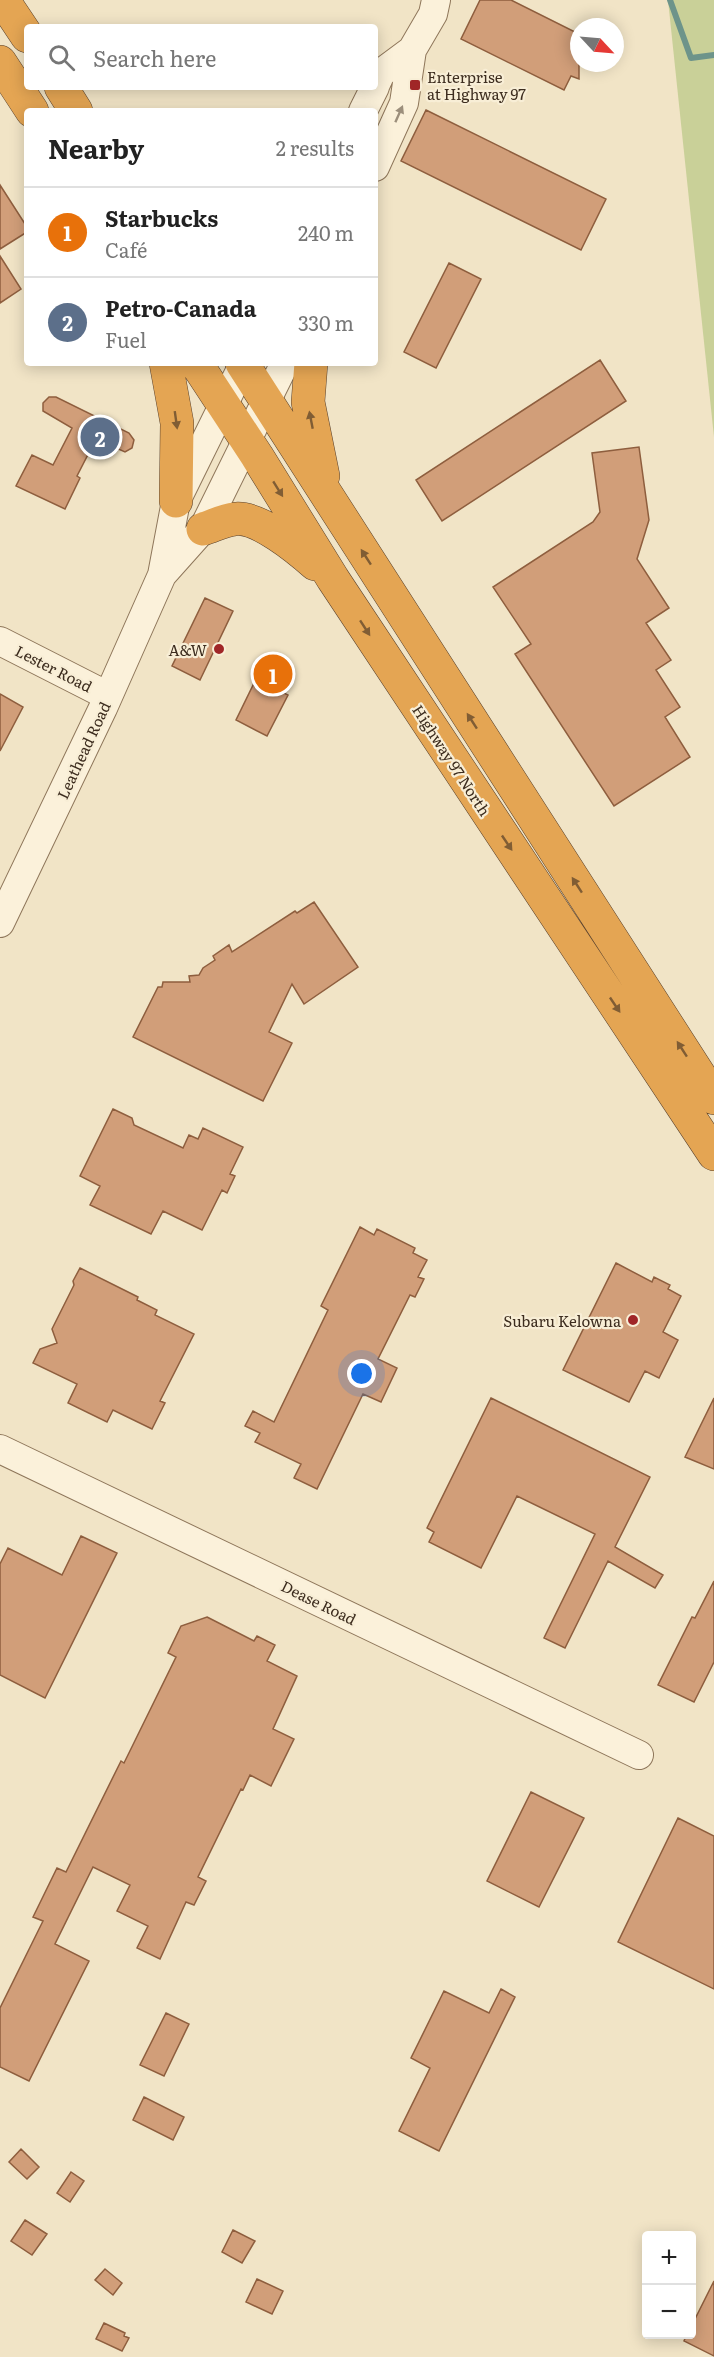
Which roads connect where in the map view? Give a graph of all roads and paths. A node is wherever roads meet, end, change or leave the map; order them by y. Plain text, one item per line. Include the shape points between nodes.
1 (3, 0) edge
2 (436, 0) edge
3 (24, 32) edge
4 (412, 50) junction
5 (0, 62) edge
6 (378, 80) edge
7 (62, 90) edge
8 (374, 90) edge
9 (30, 108) edge
10 (74, 108) edge
11 (364, 108) edge
12 (378, 160) edge
13 (166, 366) edge
14 (198, 366) edge
15 (242, 366) edge
16 (244, 366) edge
17 (284, 366) edge
18 (311, 366) edge
19 (267, 400) junction
20 (223, 404) junction
21 (246, 440) junction
22 (329, 498) junction
23 (176, 501) junction
24 (203, 529) junction
25 (162, 575) junction
26 (333, 579) junction
27 (0, 640) edge
28 (108, 696) junction
29 (0, 923) edge
30 (714, 1098) edge
31 (714, 1154) edge
32 (0, 1449) edge
33 (639, 1755) dead end

1 - 3 highway
2 - 4 street via 433,14
4 - 6 street via 381,73
12 -> 4 street via 404,103
5 - 9 highway
7 - 10 highway
8 - 11 street
13 -> 23 highway via 177,423
14 - 20 highway, Highway 97 North
15 - 20 street, Leathead Road
16 - 19 highway
17 - 19 street, Leathead Road
22 -> 18 highway via 308,402
19 - 21 street, Leathead Road
19 - 22 highway
20 - 21 highway, Highway 97 North
20 - 23 street, Leathead Road
21 - 24 street, Leathead Road
21 -> 26 highway, Highway 97 North
30 -> 22 highway
23 - 25 street, Leathead Road
24 - 25 street, Leathead Road
24 - 26 highway via 236,518 256,523
25 - 28 street, Leathead Road
26 -> 31 highway, Highway 97 North
27 - 28 street, Lester Road
28 - 29 street, Leathead Road
32 - 33 street, Dease Road

